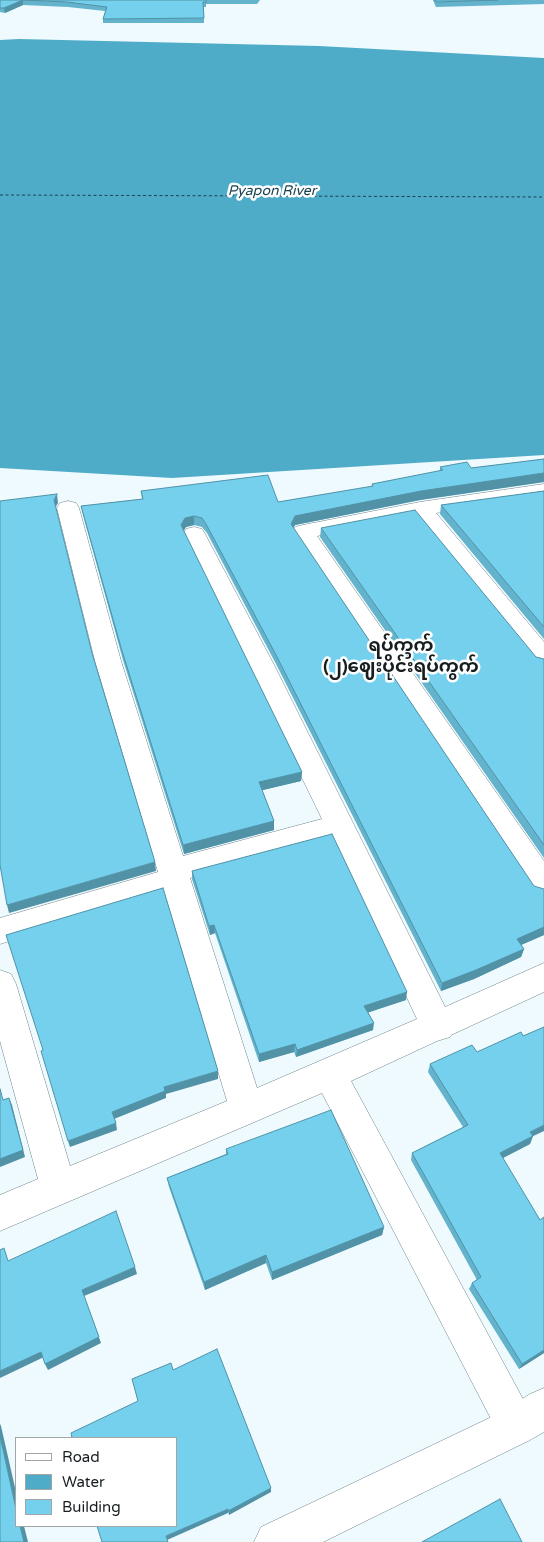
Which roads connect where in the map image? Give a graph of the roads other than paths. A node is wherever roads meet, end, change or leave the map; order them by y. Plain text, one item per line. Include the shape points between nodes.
1 (544, 491) edge
2 (68, 508) dead end
3 (420, 509) junction
4 (194, 534) dead end
5 (544, 659) edge
6 (339, 826) junction
7 (174, 875) junction
8 (544, 885) edge
9 (0, 931) edge
10 (544, 977) edge
11 (0, 984) edge
12 (438, 1027) junction
13 (330, 1074) junction
14 (246, 1108) junction
15 (59, 1188) junction
16 (0, 1213) edge
17 (530, 1417) edge
18 (276, 1542) edge

1 - 3 street
2 - 7 street via 108,661
3 - 5 street
3 - 8 street via 303,532
4 - 6 street
6 - 7 street
6 - 12 street
7 - 9 street
7 - 14 street
10 - 12 street
11 - 15 street
12 - 13 street
13 - 14 street
13 - 17 street
14 - 15 street
15 - 16 street
17 - 18 street

